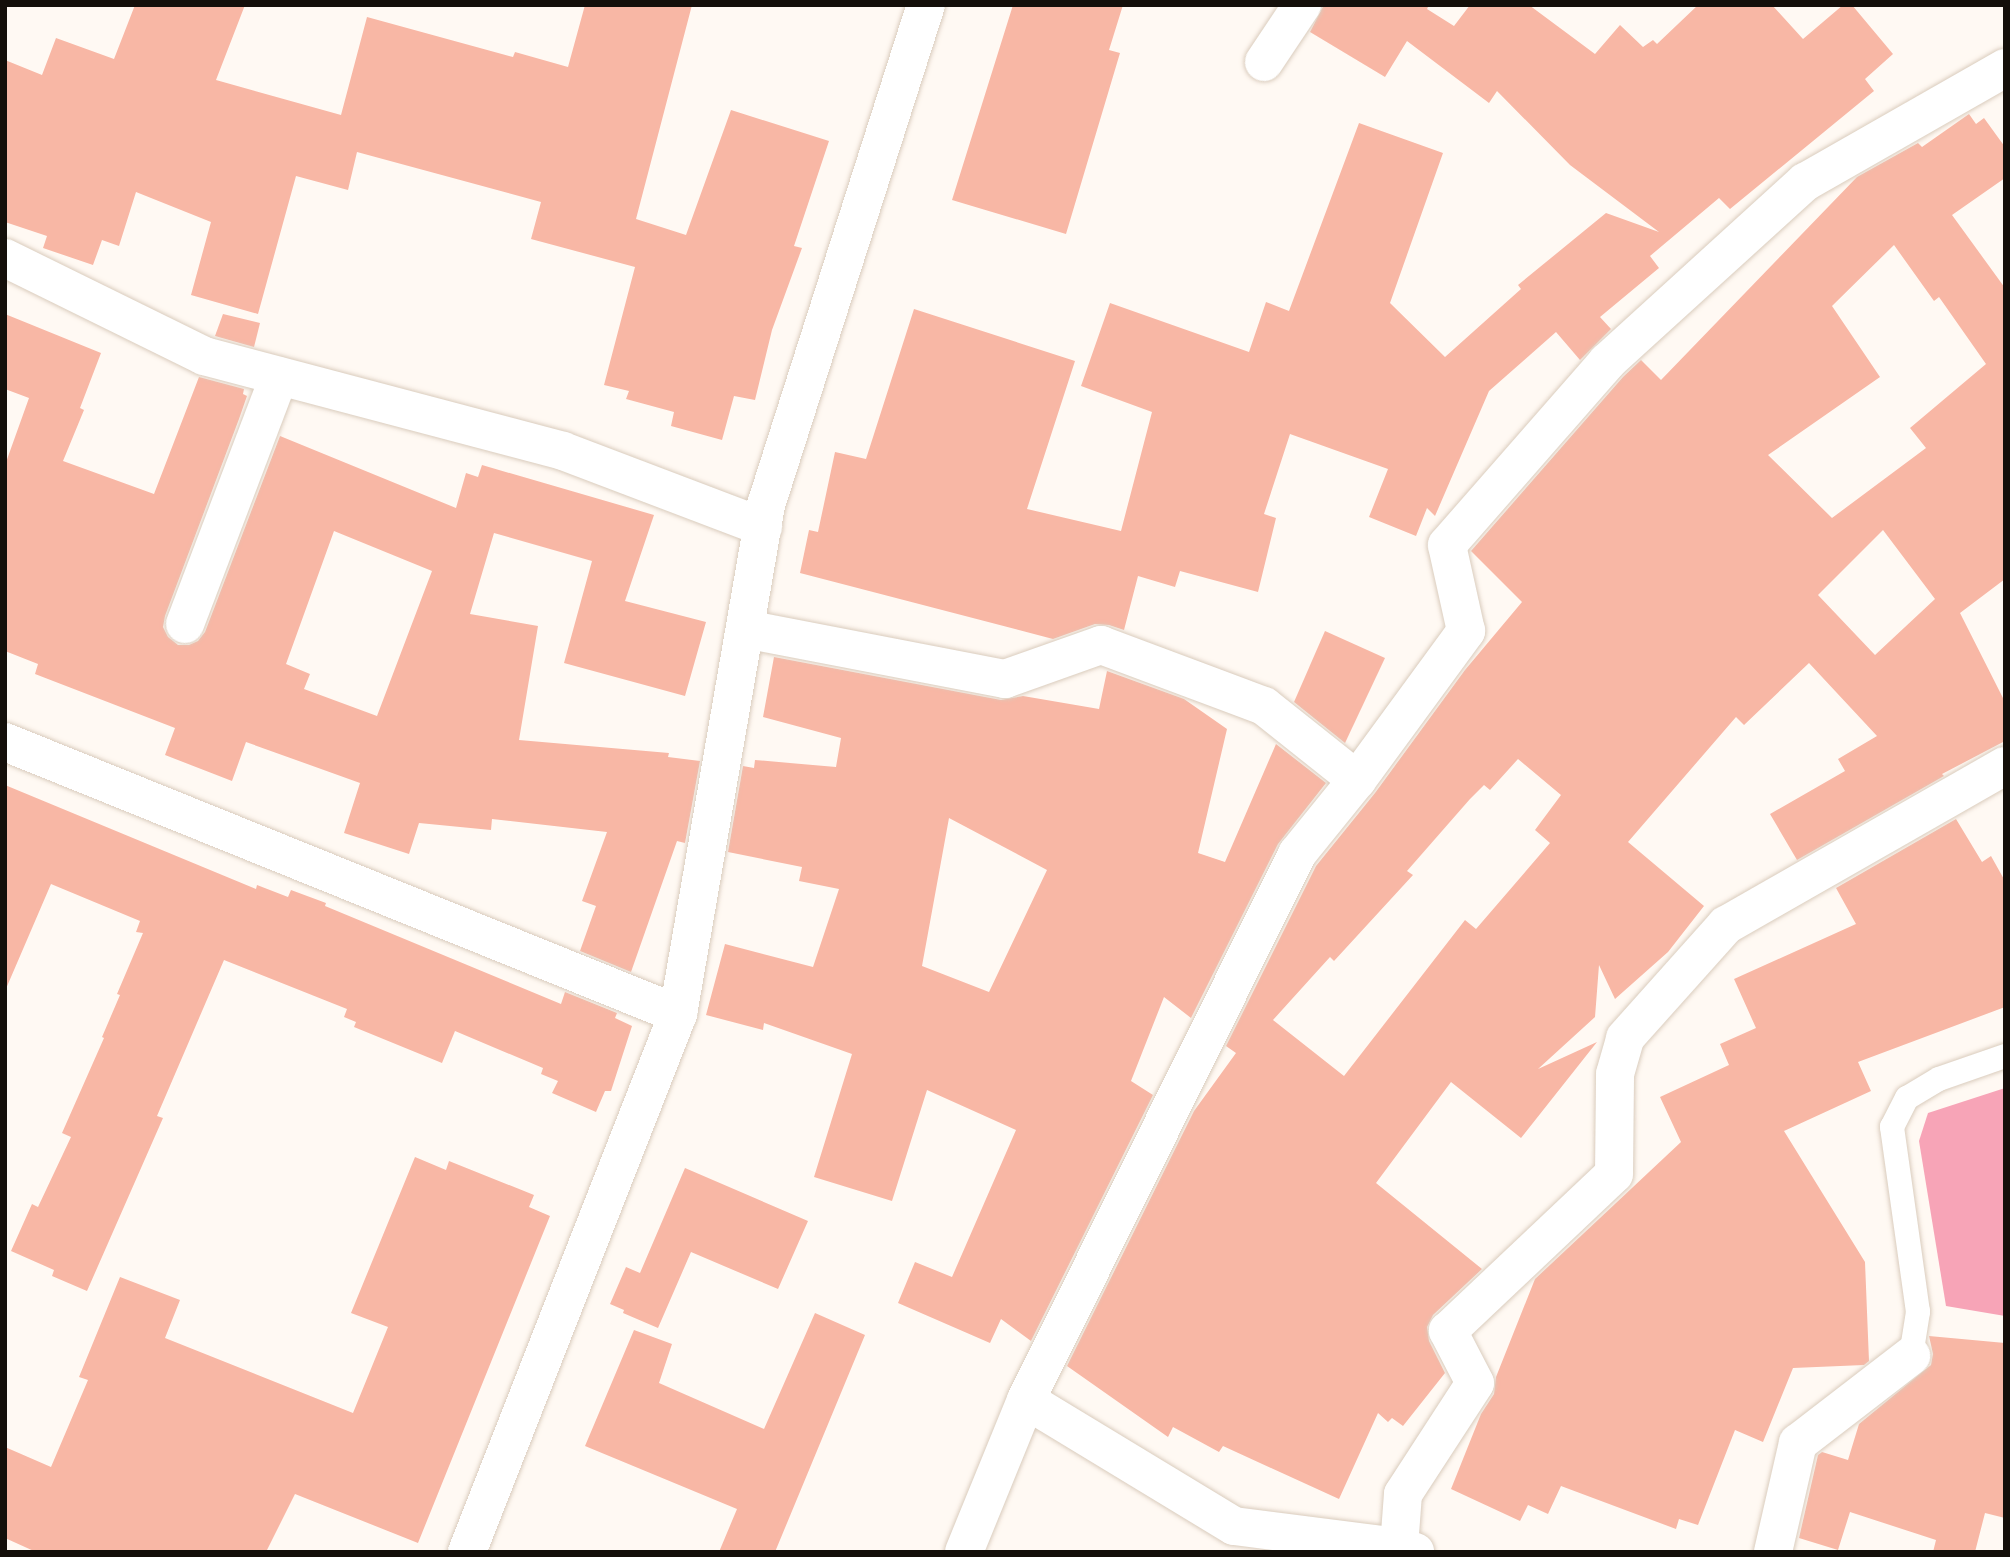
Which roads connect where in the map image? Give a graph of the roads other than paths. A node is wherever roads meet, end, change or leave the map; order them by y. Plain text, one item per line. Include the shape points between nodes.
1 (926, 5) edge
2 (1302, 5) edge
3 (1264, 62) dead end
4 (2005, 68) edge
5 (5, 258) edge
6 (279, 376) junction
7 (763, 527) junction
8 (185, 624) dead end
9 (745, 629) junction
10 (5, 742) edge
11 (2005, 766) edge
12 (1357, 780) junction
13 (678, 1014) junction
14 (2005, 1056) edge
15 (1911, 1356) joint
16 (1026, 1400) junction
17 (1407, 1549) edge
18 (467, 1552) edge
19 (964, 1552) edge
20 (1773, 1552) edge

1 - 7 street via 766,505
2 - 3 street
4 - 12 street via 1805,182 1607,362 1447,545 1466,631
5 - 6 street via 204,356
6 - 7 street via 563,451
6 - 8 street
7 - 9 street
9 - 12 street via 1005,679 1101,645 1264,706
9 - 13 street
10 - 13 street
11 - 17 street via 1726,925 1625,1038 1615,1073 1614,1174 1448,1331 1475,1383 1402,1494
12 - 16 street via 1297,853
13 - 18 street
14 - 15 lane via 1938,1079 1907,1098 1892,1128 1919,1312
15 - 20 street via 1798,1443
16 - 17 street via 1234,1526
16 - 19 street

